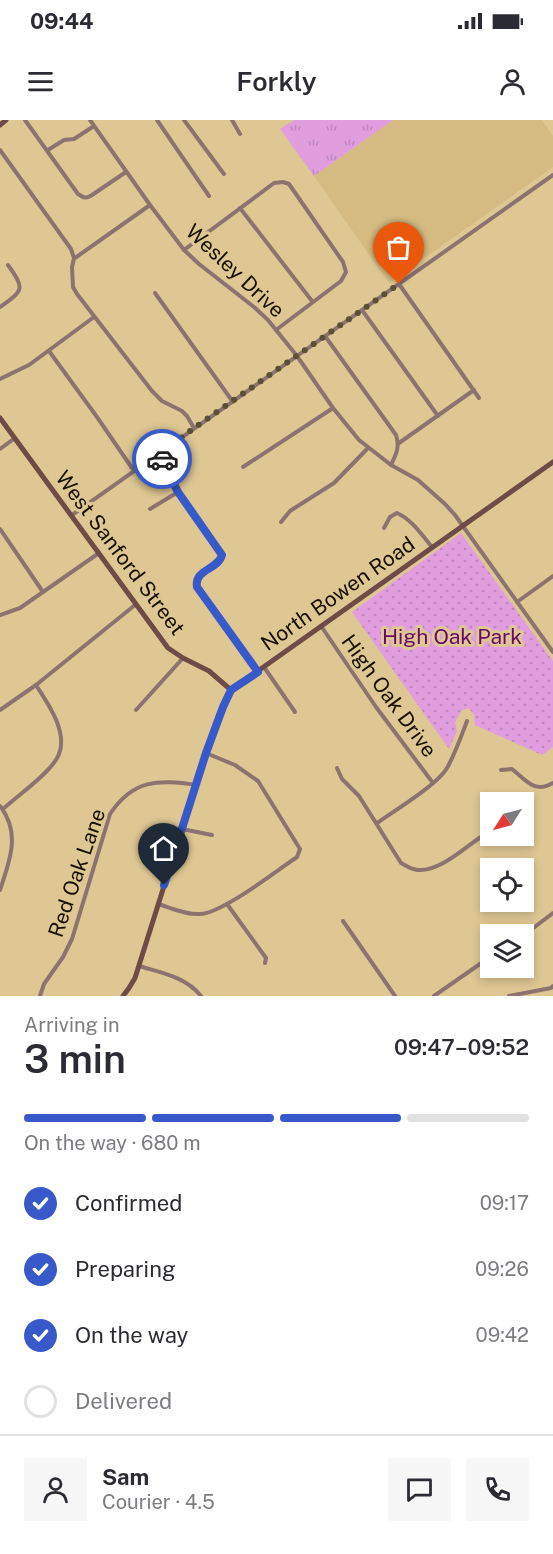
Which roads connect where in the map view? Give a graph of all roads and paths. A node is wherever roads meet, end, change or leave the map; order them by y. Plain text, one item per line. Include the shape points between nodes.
1 (6, 120) edge
2 (25, 120) edge
3 (90, 120) edge
4 (157, 120) edge
5 (184, 120) edge
6 (231, 120) edge
7 (0, 124) edge
8 (94, 126) junction
9 (240, 134) dead end
10 (0, 150) edge
11 (48, 150) junction
12 (126, 172) junction
13 (224, 174) dead end
14 (553, 175) edge
15 (209, 196) dead end
16 (150, 204) junction
17 (240, 208) junction
18 (184, 250) junction
19 (74, 258) junction
20 (8, 265) dead end
21 (399, 284) junction
22 (155, 293) dead end
23 (312, 301) junction
24 (0, 307) edge
25 (362, 310) junction
26 (94, 317) junction
27 (276, 330) junction
28 (326, 336) junction
29 (49, 351) junction
30 (297, 356) junction
31 (0, 379) edge
32 (474, 390) junction
33 (479, 398) dead end
34 (233, 402) junction
35 (333, 408) junction
36 (438, 416) junction
37 (0, 418) edge
38 (194, 428) junction
39 (15, 438) junction
40 (399, 443) junction
41 (368, 448) junction
42 (0, 449) edge
43 (160, 454) junction
44 (553, 462) edge
45 (391, 465) junction
46 (243, 467) dead end
47 (134, 471) junction
48 (178, 492) junction
49 (150, 509) dead end
50 (72, 516) junction
51 (280, 522) dead end
52 (462, 526) junction
53 (384, 528) dead end
54 (0, 529) edge
55 (432, 547) junction
56 (99, 553) junction
57 (553, 576) edge
58 (43, 592) junction
59 (517, 602) junction
60 (135, 605) junction
61 (0, 615) edge
62 (321, 626) junction
63 (553, 652) edge
64 (183, 658) junction
65 (264, 667) junction
66 (258, 672) junction
67 (36, 685) junction
68 (231, 690) junction
69 (0, 710) edge
70 (136, 710) dead end
71 (295, 712) dead end
72 (467, 721) dead end
73 (206, 753) junction
74 (337, 768) dead end
75 (501, 770) dead end
76 (434, 783) junction
77 (553, 783) edge
78 (196, 785) junction
79 (1, 808) edge
80 (377, 823) junction
81 (182, 829) junction
82 (212, 835) dead end
83 (480, 838) edge
84 (0, 890) edge
85 (158, 904) junction
86 (228, 904) junction
87 (553, 914) edge
88 (343, 921) dead end
89 (534, 928) edge
90 (265, 963) dead end
91 (480, 964) edge
92 (139, 966) junction
93 (553, 986) edge
94 (40, 996) edge
95 (123, 996) edge
96 (201, 996) edge
97 (395, 996) edge
98 (434, 996) edge
99 (509, 996) edge

1 - 7 street
2 - 11 street
3 - 8 street, Wesley Drive
4 - 15 street
5 - 13 street
6 - 9 street
8 - 11 street
8 - 12 street, Wesley Drive
10 - 19 street
11 - 12 street via 83,197
12 - 16 street, Wesley Drive
14 - 21 street
16 - 18 street, Wesley Drive
16 - 19 street
17 - 18 street
17 - 23 street
17 - 23 street via 274,183 289,184 345,267 341,281
18 - 27 street, Wesley Drive
19 - 26 street via 73,287
20 - 24 street via 20,288 18,295
21 - 25 street
21 - 32 street
22 - 34 street
23 - 27 street
25 - 28 street
25 - 36 street
26 - 29 street
26 - 38 street via 152,391 162,402 182,411
27 - 30 street, Wesley Drive
28 - 30 street
28 - 40 street
29 - 31 street
29 - 47 street
30 - 34 street
30 - 35 street, Wesley Drive
32 - 33 street
32 - 36 street
34 - 38 street
35 - 41 street, Wesley Drive
35 - 46 street
36 - 40 street
37 - 39 street, West Sanford Street
38 - 43 street
39 - 42 street
39 - 50 street, West Sanford Street
40 - 45 street
41 - 45 street, Wesley Drive
41 - 51 street via 334,483
43 - 47 street
43 - 48 street
44 - 52 street, North Bowen Road
45 - 52 street, Wesley Drive via 428,488
47 - 50 street
48 - 49 street
48 - 66 street via 222,555 220,562 198,576 197,587
50 - 56 street, West Sanford Street
52 - 55 street, North Bowen Road
52 - 59 street, Wesley Drive
53 - 55 street via 392,515 400,514
54 - 58 street
55 - 62 street, North Bowen Road
56 - 58 street
56 - 60 street, West Sanford Street
57 - 59 street
58 - 61 street via 20,608
59 - 63 street, Wesley Drive
60 - 64 street, West Sanford Street via 168,648
60 - 67 street
62 - 65 street, North Bowen Road
62 - 76 street, High Oak Drive
64 - 68 street, West Sanford Street via 209,671
64 - 70 street
65 - 66 street, North Bowen Road
65 - 71 street
66 - 68 street, North Bowen Road
67 - 69 street
67 - 79 street via 55,717 61,742 59,755 43,774
68 - 73 street
72 - 76 street via 447,768
73 - 78 street
73 - 86 street via 235,765 258,781 300,849 297,856
74 - 80 street
75 - 77 street via 512,769 538,788
76 - 80 street
78 - 81 street
78 - 94 street, Red Oak Lane via 154,782 141,786 117,804 110,814 72,939
79 - 84 street via 13,833 9,866
80 - 83 street via 400,863 418,870 438,867
81 - 82 street
81 - 85 street
85 - 86 street via 201,915
85 - 92 street
86 - 90 street via 266,958
87 - 89 street
88 - 97 street
91 - 98 street
92 - 95 street
92 - 96 street via 181,979
93 - 99 street

